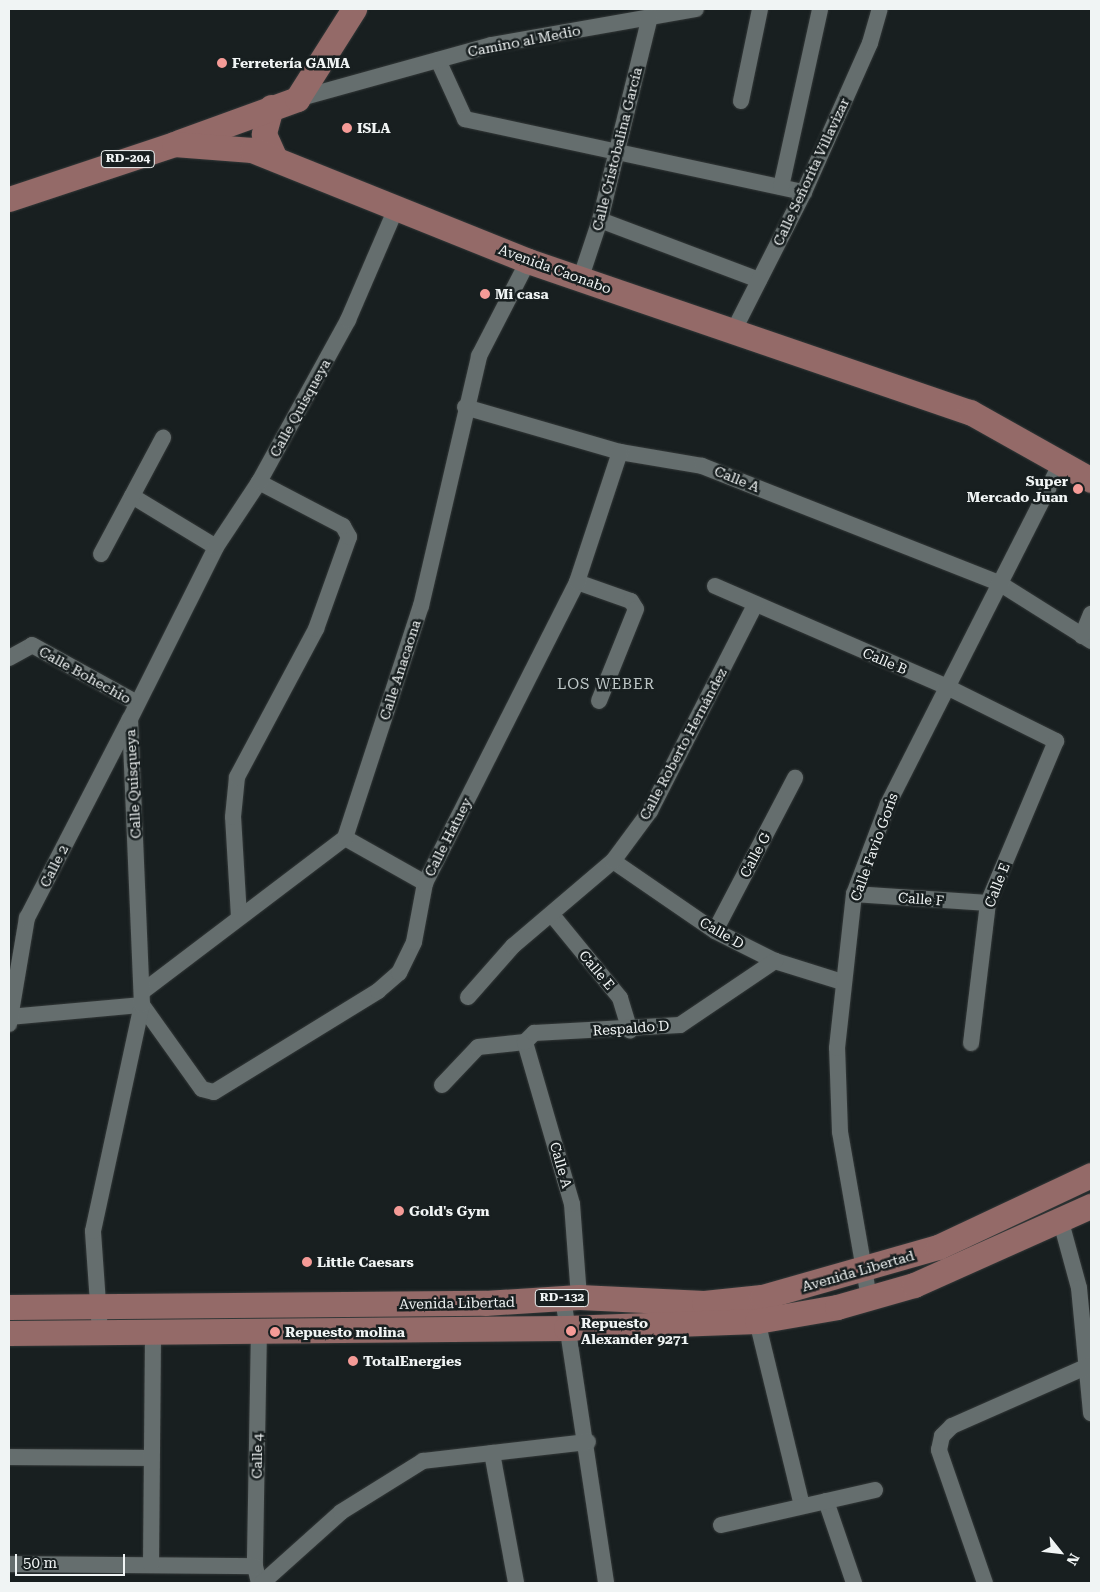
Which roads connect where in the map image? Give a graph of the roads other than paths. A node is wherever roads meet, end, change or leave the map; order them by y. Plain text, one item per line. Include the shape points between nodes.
1 (354, 9) edge
2 (696, 9) edge
3 (760, 9) edge
4 (820, 9) edge
5 (880, 9) edge
6 (650, 17) junction
7 (438, 60) junction
8 (297, 99) junction
9 (741, 101) dead end
10 (271, 107) junction
11 (174, 144) junction
12 (618, 149) junction
13 (263, 153) junction
14 (781, 187) junction
15 (804, 192) junction
16 (9, 199) edge
17 (397, 206) junction
18 (600, 220) junction
19 (528, 261) junction
20 (580, 280) junction
21 (759, 280) junction
22 (733, 332) junction
23 (465, 407) junction
24 (163, 438) dead end
25 (620, 452) junction
26 (1062, 461) junction
27 (1091, 480) edge
28 (259, 482) junction
29 (132, 496) junction
30 (216, 547) junction
31 (101, 554) dead end
32 (577, 582) junction
33 (999, 583) junction
34 (715, 586) dead end
35 (755, 605) junction
36 (1091, 614) edge
37 (1087, 639) edge
38 (9, 658) edge
39 (947, 687) junction
40 (598, 701) dead end
41 (137, 702) junction
42 (130, 719) junction
43 (1054, 738) joint
44 (795, 778) dead end
45 (345, 838) junction
46 (613, 861) junction
47 (425, 883) junction
48 (854, 894) junction
49 (988, 903) junction
50 (553, 916) junction
51 (239, 917) junction
52 (714, 931) junction
53 (775, 961) junction
54 (842, 982) junction
55 (468, 997) dead end
56 (142, 998) junction
57 (9, 1019) edge
58 (630, 1030) junction
59 (527, 1039) junction
60 (971, 1043) dead end
61 (442, 1085) dead end
62 (1091, 1175) edge
63 (1091, 1206) edge
64 (1061, 1222) junction
65 (865, 1271) junction
66 (571, 1298) junction
67 (869, 1298) junction
68 (98, 1307) junction
69 (9, 1308) edge
70 (757, 1321) junction
71 (259, 1328) junction
72 (566, 1328) junction
73 (153, 1329) junction
74 (100, 1332) junction
75 (9, 1333) edge
76 (1088, 1366) junction
77 (1091, 1413) edge
78 (588, 1442) junction
79 (492, 1453) junction
80 (9, 1457) edge
81 (151, 1458) junction
82 (875, 1490) dead end
83 (826, 1501) junction
84 (802, 1506) junction
85 (721, 1525) dead end
86 (9, 1564) edge
87 (151, 1565) junction
88 (255, 1566) junction
89 (260, 1583) edge
90 (513, 1583) edge
91 (606, 1583) edge
92 (854, 1583) edge
93 (985, 1583) edge

1 - 8 main road
2 - 6 street, Camino al Medio
3 - 9 street
4 - 14 street
5 - 15 street, Calle Señorita Villavizar via 870,43
6 - 7 street, Camino al Medio via 492,44
6 - 12 street, Calle Cristobalina García
7 - 8 street, Camino al Medio
7 - 12 street via 465,119
8 - 10 main road, RD-204
10 - 11 main road, RD-204
10 - 13 main road
11 - 13 main road, Avenida Caonabo / RD-204
11 - 16 main road, Avenida Caonabo / RD-204
12 - 14 street
12 - 18 street, Calle Cristobalina García
13 - 17 main road, Avenida Caonabo
14 - 15 street
15 - 21 street, Calle Señorita Villavizar
17 - 19 main road, Avenida Caonabo
17 - 28 street, Calle Quisqueya via 348,320
18 - 20 street, Calle Cristobalina García
18 - 21 street
19 - 20 main road, Avenida Caonabo
19 - 23 street, Calle Anacaona via 478,356
20 - 22 main road, Avenida Caonabo
21 - 22 street, Calle Señorita Villavizar
22 - 26 main road, Avenida Caonabo via 970,412
23 - 25 street, Calle A
23 - 45 street, Calle Anacaona via 421,606
24 - 29 street
25 - 32 street, Calle Hatuey
25 - 33 street, Calle A via 702,466
26 - 27 main road, Avenida Caonabo
26 - 33 street, Calle Favio Goris
28 - 30 street, Calle Quisqueya
28 - 51 street via 349,533 316,628 237,777 232,817
29 - 30 street
29 - 31 street
30 - 41 street, Calle Quisqueya
32 - 40 street via 631,601 636,609
32 - 47 street, Calle Hatuey
33 - 37 street, Calle A
33 - 39 street, Calle Favio Goris
34 - 35 street, Calle B
35 - 39 street, Calle B
35 - 46 street, Calle Roberto Hernández via 650,811
36 - 37 street
38 - 41 street, Calle Bohechio via 32,645
39 - 43 street, Calle B
39 - 48 street, Calle Favio Goris via 888,804
41 - 42 street, Calle Quisqueya
42 - 56 street, Calle Quisqueya
42 - 57 street, Calle 2 via 27,918
43 - 49 street, Calle E via 1056,745
44 - 52 street, Calle G
45 - 47 street
45 - 51 street
46 - 50 street, Calle Roberto Hernández
46 - 52 street, Calle D
47 - 56 street, Calle Hatuey via 414,942 399,972 378,991 214,1092 202,1089
48 - 49 street, Calle F
48 - 54 street, Calle Favio Goris
49 - 60 street, Calle E
50 - 55 street, Calle Roberto Hernández via 513,946
50 - 58 street, Calle E via 620,998
51 - 56 street
52 - 53 street, Calle D
53 - 54 street, Calle D
53 - 58 street, Respaldo D via 680,1025
54 - 65 street, Calle Favio Goris via 837,1048 840,1132
56 - 57 street
56 - 68 street, Calle Quisqueya via 94,1231
58 - 59 street, Respaldo D via 534,1032
59 - 61 street, Respaldo D via 478,1047
59 - 66 street, Calle A via 572,1204
62 - 65 main road, Avenida Libertad / RD-132 via 938,1247
63 - 64 main road, Avenida Libertad / RD-132
64 - 67 main road, Avenida Libertad / RD-132 via 914,1286
64 - 76 street via 1080,1288
65 - 66 main road, Avenida Libertad / RD-132 via 762,1297 713,1302
65 - 67 street, Calle Favio Goris
66 - 68 main road, Avenida Libertad / RD-132 via 485,1303
66 - 72 street, Calle A
67 - 70 main road, Avenida Libertad / RD-132
68 - 69 main road, Avenida Libertad / RD-132
68 - 74 street, Calle Quisqueya
70 - 72 main road, Avenida Libertad / RD-132
70 - 84 street
71 - 72 main road, Avenida Libertad / RD-132
71 - 73 main road, Avenida Libertad / RD-132
71 - 88 street, Calle 4
72 - 78 street, Calle A
73 - 74 main road, Avenida Libertad / RD-132
73 - 81 street
74 - 75 main road, Avenida Libertad / RD-132
76 - 77 street
76 - 93 street via 952,1426 942,1436 939,1450
78 - 79 street
78 - 91 street, Calle A
79 - 89 street via 423,1461 335,1517
79 - 90 street
80 - 81 street
81 - 87 street
82 - 83 street
83 - 84 street
83 - 92 street
84 - 85 street
86 - 87 street
87 - 88 street
88 - 89 street, Calle 4

